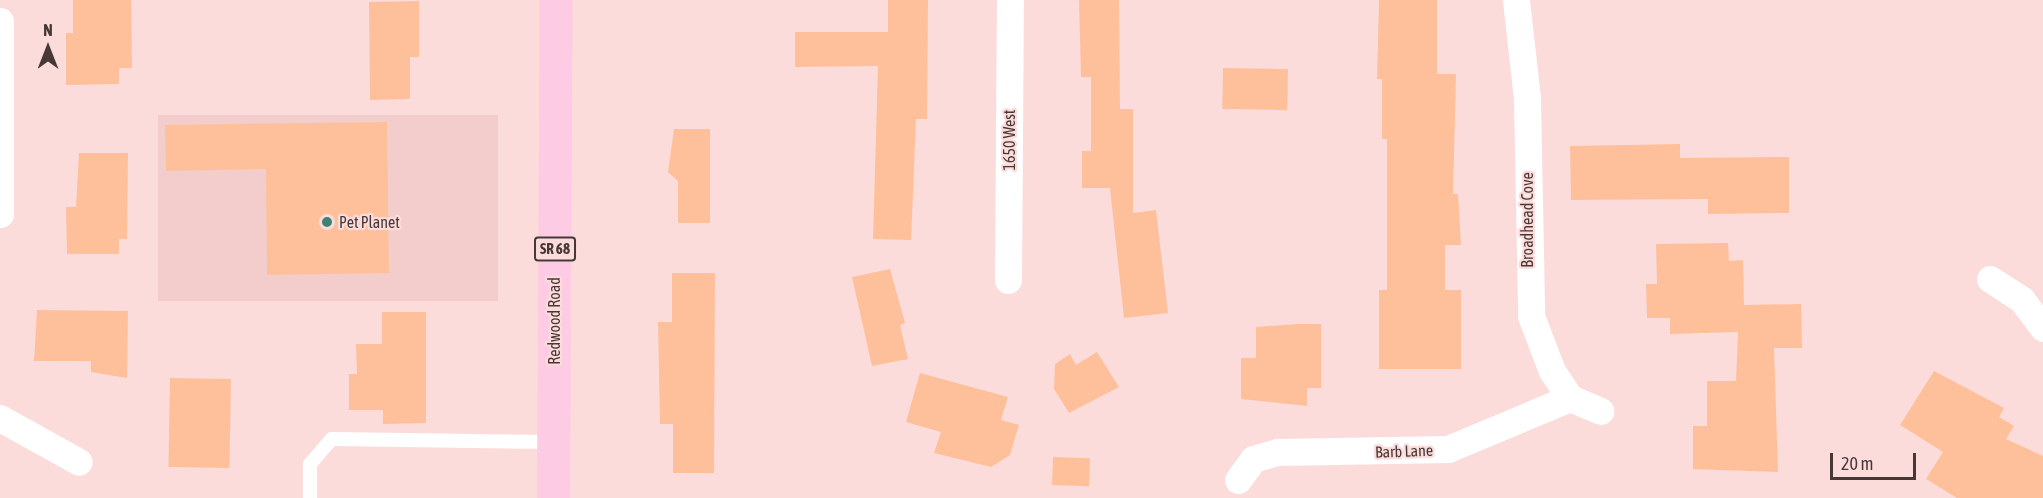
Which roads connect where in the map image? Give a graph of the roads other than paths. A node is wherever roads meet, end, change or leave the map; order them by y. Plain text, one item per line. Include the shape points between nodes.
1 (556, 0) edge
2 (1010, 0) edge
3 (1516, 0) edge
4 (0, 21) edge
5 (0, 214) edge
6 (1990, 279) dead end
7 (1008, 280) dead end
8 (2043, 328) edge
9 (1570, 398) junction
10 (1600, 411) dead end
11 (0, 418) edge
12 (554, 442) junction
13 (79, 462) dead end
14 (1238, 480) dead end
15 (310, 498) edge
16 (553, 498) edge

1 - 12 main road, Redwood Road / SR 68
2 - 7 street, 1650 West
3 - 9 street, Broadhead Cove via 1527,98 1527,291 1539,340
4 - 5 street
6 - 8 street via 2022,300
9 - 10 street
9 - 14 street, Barb Lane via 1448,449 1278,452 1253,459
11 - 13 street
12 - 15 lane via 332,439 310,464
12 - 16 main road, Redwood Road / SR 68

